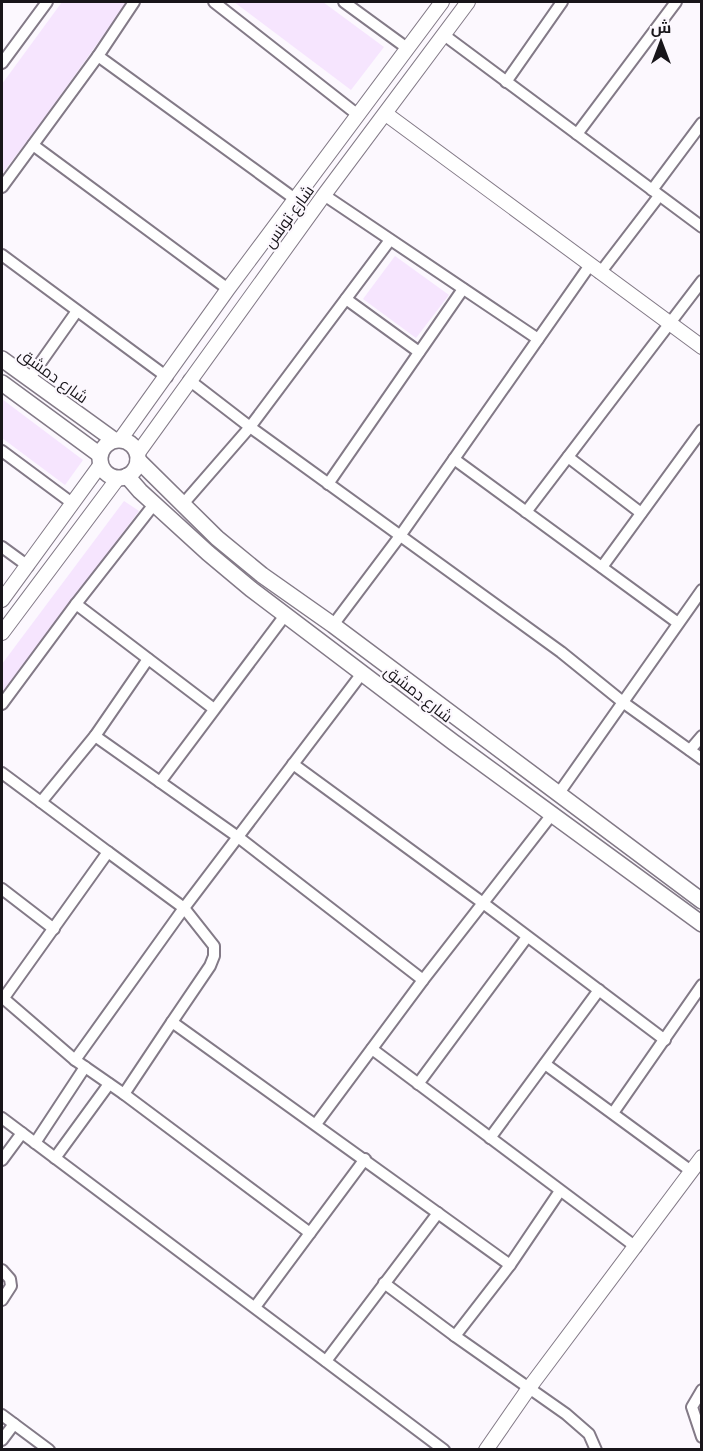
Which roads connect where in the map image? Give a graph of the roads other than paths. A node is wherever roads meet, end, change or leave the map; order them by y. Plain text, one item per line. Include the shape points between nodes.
1 (47, 2) edge
2 (134, 2) edge
3 (214, 2) edge
4 (344, 2) edge
5 (468, 2) edge
6 (676, 2) edge
7 (557, 3) edge
8 (439, 5) edge
9 (454, 20) junction
10 (444, 35) junction
11 (407, 48) junction
12 (98, 56) junction
13 (2, 62) edge
14 (506, 82) junction
15 (386, 114) junction
16 (358, 115) junction
17 (702, 123) edge
18 (577, 134) junction
19 (33, 145) junction
20 (2, 187) edge
21 (655, 193) junction
22 (324, 195) junction
23 (295, 199) junction
24 (702, 227) edge
25 (390, 240) junction
26 (2, 255) edge
27 (595, 269) junction
28 (702, 280) edge
29 (463, 289) junction
30 (228, 290) junction
31 (346, 299) junction
32 (77, 311) junction
33 (670, 324) junction
34 (538, 339) junction
35 (702, 347) edge
36 (419, 352) junction
37 (2, 359) edge
38 (166, 377) junction
39 (29, 379) junction
40 (189, 380) junction
41 (2, 383) edge
42 (249, 427) junction
43 (702, 430) edge
44 (117, 440) junction
45 (2, 451) edge
46 (138, 457) junction
47 (568, 457) junction
48 (454, 459) junction
49 (100, 460) junction
50 (123, 477) junction
51 (328, 484) junction
52 (72, 503) junction
53 (154, 503) junction
54 (183, 504) junction
55 (526, 512) junction
56 (641, 513) junction
57 (400, 536) junction
58 (2, 547) edge
59 (28, 566) junction
60 (602, 567) junction
61 (702, 590) edge
62 (2, 600) edge
63 (76, 604) junction
64 (286, 614) junction
65 (678, 623) junction
66 (333, 625) junction
67 (2, 633) edge
68 (148, 659) junction
69 (363, 672) junction
70 (624, 703) junction
71 (2, 704) edge
72 (214, 709) junction
73 (702, 735) edge
74 (95, 736) junction
75 (690, 750) junction
76 (702, 759) edge
77 (292, 764) junction
78 (2, 772) edge
79 (160, 782) junction
80 (559, 793) junction
81 (41, 802) junction
82 (553, 813) junction
83 (238, 837) junction
84 (108, 852) junction
85 (2, 889) edge
86 (702, 901) edge
87 (483, 903) junction
88 (184, 908) junction
89 (702, 924) edge
90 (54, 929) junction
91 (527, 937) junction
92 (423, 980) junction
93 (702, 985) edge
94 (599, 990) junction
95 (2, 998) edge
96 (172, 1022) junction
97 (665, 1040) junction
98 (372, 1049) junction
99 (75, 1060) junction
100 (545, 1064) junction
101 (85, 1067) junction
102 (109, 1084) junction
103 (418, 1084) junction
104 (123, 1094) junction
105 (613, 1113) junction
106 (2, 1118) edge
107 (316, 1124) junction
108 (22, 1133) junction
109 (490, 1138) junction
110 (35, 1143) junction
111 (702, 1157) edge
112 (55, 1158) junction
113 (2, 1160) edge
114 (365, 1160) junction
115 (691, 1171) junction
116 (560, 1191) junction
117 (438, 1213) junction
118 (310, 1233) junction
119 (636, 1247) junction
120 (510, 1265) junction
121 (2, 1270) edge
122 (384, 1283) junction
123 (2, 1300) edge
124 (255, 1307) junction
125 (455, 1336) junction
126 (326, 1361) junction
127 (529, 1388) junction
128 (702, 1390) edge
129 (2, 1415) edge
130 (14, 1424) junction
131 (702, 1437) edge
132 (2, 1440) edge
133 (49, 1449) edge
134 (444, 1449) edge
135 (486, 1449) edge
136 (596, 1449) edge

1 - 13 street
2 - 12 street
3 - 16 street
4 - 11 street
5 - 9 street, شارع تونس
6 - 18 street
7 - 14 street
8 - 9 street
8 - 11 street, شارع تونس
9 - 10 street, شارع تونس
10 - 14 street
10 - 15 street, شارع تونس
11 - 16 street, شارع تونس
12 - 19 street
12 - 23 street
14 - 18 street
15 - 22 street, شارع تونس
15 - 27 street
16 - 23 street, شارع تونس
17 - 21 street
18 - 21 street
19 - 20 street
19 - 30 street
21 - 24 street
21 - 27 street
22 - 25 street
22 - 40 street, شارع تونس
23 - 30 street, شارع تونس
25 - 29 street
25 - 31 street
26 - 32 street
27 - 33 street
27 - 34 street
28 - 33 street
29 - 34 street
29 - 36 street
30 - 38 street, شارع تونس
31 - 36 street
31 - 42 street
32 - 38 street
32 - 39 street
33 - 35 street
33 - 47 street
34 - 48 street
36 - 51 street
37 - 39 main road, شارع دمشق
38 - 44 street, شارع تونس
39 - 44 main road, شارع دمشق
40 - 42 street
40 - 46 street, شارع تونس
41 - 49 main road
42 - 51 street
42 - 54 street
43 - 56 street
44 - 46 main road via 131,444
44 - 49 main road via 105,446
45 - 52 street
46 - 50 main road via 135,470
46 - 54 main road, شارع دمشق
47 - 55 street
47 - 56 street
48 - 55 street
48 - 57 street
49 - 50 main road via 107,474
49 - 52 street
50 - 53 main road, شارع دمشق
50 - 67 street
51 - 57 street
52 - 59 street
53 - 63 street
53 - 64 main road, شارع دمشق via 207,554
54 - 66 main road, شارع دمشق via 247,563
55 - 60 street
56 - 60 street
57 - 66 street
57 - 70 street via 561,652
58 - 59 street
59 - 62 street
60 - 65 street
61 - 65 street
63 - 68 street
63 - 71 street
64 - 69 main road, شارع دمشق
64 - 72 street
65 - 70 street
66 - 80 main road, شارع دمشق
68 - 72 street
68 - 74 street
69 - 77 street
69 - 82 main road, شارع دمشق
70 - 75 street
70 - 80 street
72 - 79 street
73 - 75 street
74 - 79 street
74 - 81 street
75 - 76 street
77 - 83 street
77 - 87 street
78 - 81 street
79 - 83 street
80 - 86 main road, شارع دمشق
81 - 84 street
82 - 87 street
82 - 89 main road, شارع دمشق
83 - 88 street
83 - 92 street
84 - 88 street
84 - 90 street
85 - 90 street
87 - 91 street
87 - 92 street
88 - 96 street via 214,946 214,956
88 - 99 street
90 - 95 street
91 - 94 street
91 - 103 street
92 - 98 street
93 - 97 street
94 - 97 street
94 - 100 street
95 - 99 street
96 - 104 street
96 - 107 street
97 - 105 street
98 - 103 street
98 - 107 street
99 - 101 street
100 - 105 street
100 - 109 street
101 - 102 street
101 - 110 street
102 - 104 street
102 - 112 street
103 - 109 street
104 - 118 street
105 - 115 street
106 - 108 street
107 - 114 street
108 - 110 street
108 - 113 street
109 - 116 street
110 - 112 street
111 - 115 street
112 - 124 street
114 - 117 street
114 - 118 street
115 - 119 street
116 - 119 street
116 - 120 street
117 - 120 street
117 - 122 street
118 - 124 street
119 - 127 street
120 - 125 street
121 - 123 street via 11,1286
122 - 125 street
122 - 126 street
124 - 126 street
125 - 127 street
126 - 134 street
127 - 135 street
127 - 136 street via 589,1434
128 - 131 street via 692,1407
129 - 130 street
130 - 132 street
130 - 133 street

